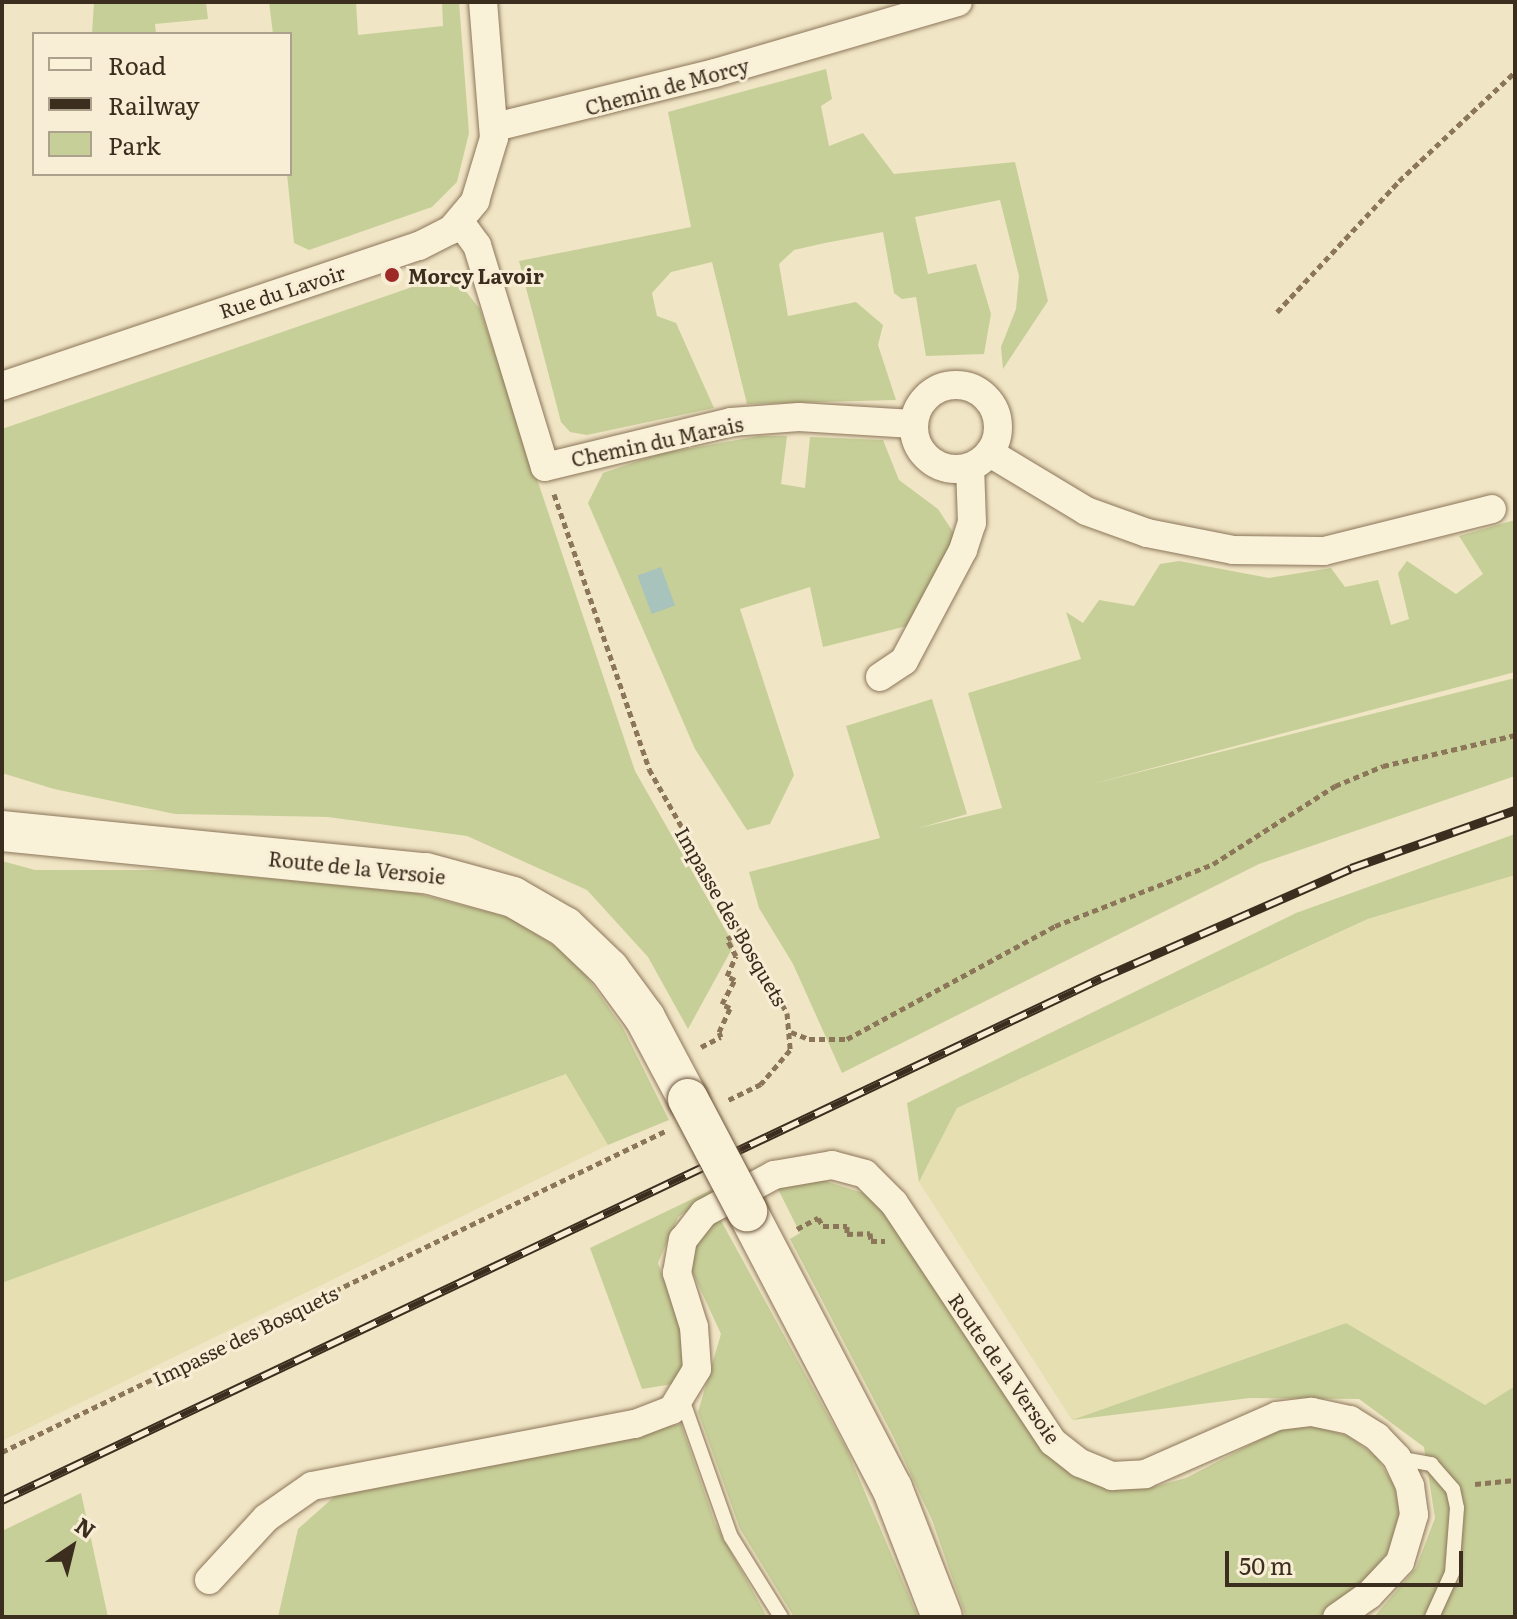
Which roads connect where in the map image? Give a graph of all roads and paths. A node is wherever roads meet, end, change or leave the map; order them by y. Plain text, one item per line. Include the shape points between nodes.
1 (483, 2) edge
2 (958, 2) edge
3 (1515, 72) edge
4 (495, 127) junction
5 (460, 222) junction
6 (1277, 312) dead end
7 (2, 386) edge
8 (913, 424) junction
9 (980, 460) junction
10 (545, 467) junction
11 (1492, 509) dead end
12 (880, 677) dead end
13 (1515, 735) edge
14 (2, 805) edge
15 (2, 831) edge
16 (106, 842) junction
17 (740, 932) junction
18 (791, 1032) junction
19 (701, 1047) dead end
20 (694, 1110) junction
21 (797, 1229) dead end
22 (897, 1241) dead end
23 (682, 1399) junction
24 (2, 1452) edge
25 (1397, 1458) junction
26 (1444, 1475) junction
27 (1515, 1480) edge
28 (209, 1580) dead end
29 (781, 1617) edge
30 (942, 1617) edge
31 (1337, 1617) edge
32 (1432, 1617) edge

1 - 4 street
2 - 4 street, Chemin de Morcy via 715,73
3 - 6 path via 1399,181
4 - 5 street, Rue du Lavoir via 481,190
5 - 7 street, Rue du Lavoir via 419,246
5 - 10 street via 477,245
8 - 9 street via 915,438 930,461 956,469
8 - 9 street via 930,393 951,385 974,388 995,410 996,439
8 - 10 street, Chemin du Marais via 799,417 731,422
9 - 11 street via 1086,511 1147,533 1233,550 1324,551
9 - 12 street via 963,550 904,661
10 - 17 path, Impasse des Bosquets via 649,769
13 - 18 path via 1383,766 1335,786 1213,864 1055,926 847,1039 809,1039
14 - 16 main road, Route de la Versoie
15 - 16 main road, Route de la Versoie
16 - 20 main road, Route de la Versoie via 426,873 513,897 565,927 609,969 645,1018
17 - 18 path, Impasse des Bosquets via 787,1013
17 - 19 path via 727,939 736,956 727,976 735,980 722,1004 730,1008 721,1037
18 - 20 path, Impasse des Bosquets via 790,1050 761,1084
20 - 24 path, Impasse des Bosquets
20 - 30 main road, Route de la Versoie, bridge via 892,1488
21 - 22 path via 818,1218 823,1226 847,1226 847,1234 870,1233 871,1241
23 - 25 street, Route de la Versoie via 697,1369 698,1347 677,1273 683,1240 704,1213 774,1175 832,1165 865,1174 894,1203 1053,1442 1080,1463 1112,1476 1145,1474 1277,1416 1312,1412 1350,1420
23 - 28 street via 658,1417 635,1424 312,1486 266,1518
23 - 29 lane via 731,1537
25 - 26 lane via 1431,1464
25 - 31 street via 1414,1515 1400,1562 1369,1595
26 - 27 path via 1480,1485
26 - 32 lane via 1457,1508 1457,1547

